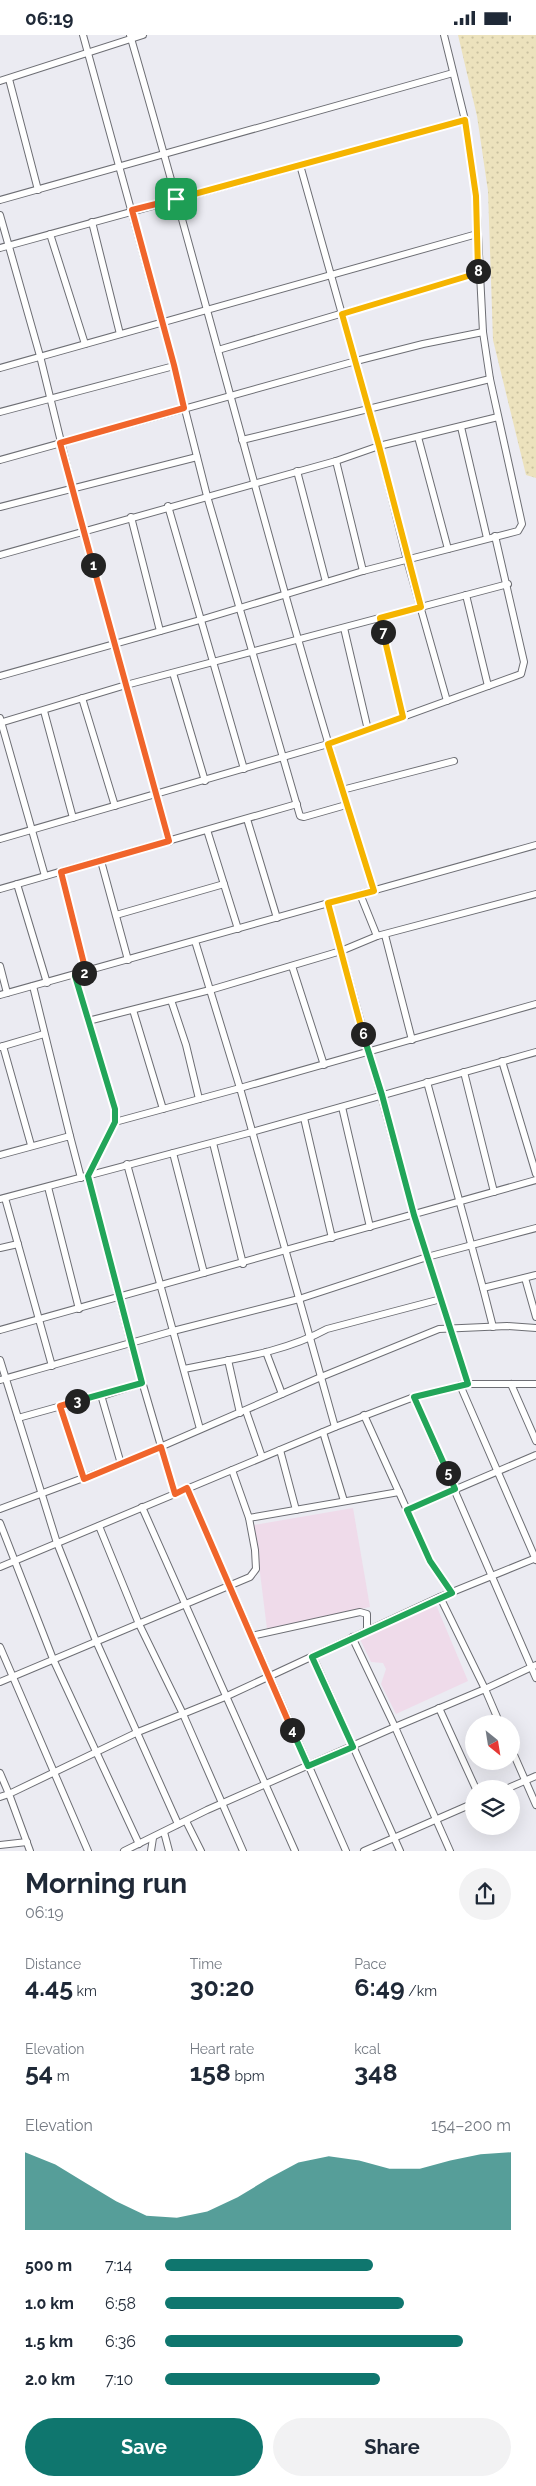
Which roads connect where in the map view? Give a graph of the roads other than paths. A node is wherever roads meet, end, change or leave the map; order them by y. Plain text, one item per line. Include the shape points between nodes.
1 (84, 35) edge
2 (143, 35) edge
3 (444, 35) edge
4 (131, 37) edge
5 (88, 51) junction
6 (453, 73) junction
7 (9, 79) junction
8 (0, 81) edge
9 (465, 120) junction
10 (163, 154) junction
11 (300, 165) junction
12 (119, 166) junction
13 (38, 190) junction
14 (176, 199) junction
15 (0, 200) edge
16 (132, 210) junction
17 (0, 215) edge
18 (92, 222) junction
19 (50, 234) junction
20 (477, 235) junction
21 (10, 246) junction
22 (0, 248) edge
23 (478, 273) junction
24 (331, 275) junction
25 (207, 310) junction
26 (342, 314) junction
27 (162, 322) junction
28 (483, 332) junction
29 (120, 334) junction
30 (85, 344) junction
31 (218, 350) junction
32 (40, 356) junction
33 (356, 361) junction
34 (174, 365) junction
35 (0, 368) edge
36 (490, 379) junction
37 (231, 396) junction
38 (51, 399) junction
39 (368, 407) junction
40 (184, 408) junction
41 (0, 412) edge
42 (498, 417) junction
43 (461, 427) junction
44 (418, 437) junction
45 (242, 440) junction
46 (60, 443) junction
47 (379, 446) junction
48 (197, 457) junction
49 (0, 460) edge
50 (336, 461) junction
51 (297, 471) junction
52 (254, 483) junction
53 (72, 487) junction
54 (208, 497) junction
55 (0, 507) edge
56 (168, 507) junction
57 (131, 517) junction
58 (84, 531) junction
59 (495, 536) junction
60 (487, 538) junction
61 (448, 549) junction
62 (0, 555) edge
63 (407, 560) junction
64 (363, 571) junction
65 (326, 583) junction
66 (508, 584) junction
67 (466, 595) junction
68 (284, 596) junction
69 (421, 607) junction
70 (240, 609) junction
71 (380, 618) junction
72 (200, 620) junction
73 (344, 629) junction
74 (160, 631) junction
75 (298, 641) junction
76 (114, 644) junction
77 (253, 653) junction
78 (213, 662) junction
79 (172, 673) junction
80 (0, 675) edge
81 (126, 685) junction
82 (488, 686) junction
83 (82, 698) junction
84 (447, 701) junction
85 (44, 711) junction
86 (403, 717) junction
87 (0, 721) edge
88 (368, 730) junction
89 (328, 744) junction
90 (282, 758) junction
91 (454, 761) dead end
92 (244, 769) junction
93 (204, 781) junction
94 (342, 790) junction
95 (156, 795) junction
96 (297, 804) junction
97 (346, 805) junction
98 (115, 806) junction
99 (73, 818) junction
100 (247, 819) junction
101 (31, 830) junction
102 (207, 830) junction
103 (0, 839) edge
104 (169, 841) junction
105 (536, 845) edge
106 (101, 861) junction
107 (61, 872) junction
108 (45, 876) junction
109 (17, 884) junction
110 (224, 884) junction
111 (0, 887) edge
112 (374, 891) junction
113 (360, 894) junction
114 (536, 894) edge
115 (328, 903) junction
116 (116, 915) junction
117 (277, 918) junction
118 (238, 929) junction
119 (385, 935) junction
120 (376, 936) junction
121 (195, 941) junction
122 (341, 951) junction
123 (128, 961) junction
124 (0, 966) edge
125 (292, 966) junction
126 (86, 972) junction
127 (75, 976) junction
128 (46, 983) junction
129 (33, 987) junction
130 (210, 990) junction
131 (8, 993) junction
132 (0, 995) edge
133 (171, 1000) junction
134 (536, 1004) edge
135 (133, 1010) junction
136 (88, 1021) junction
137 (44, 1034) junction
138 (412, 1040) junction
139 (2, 1046) edge
140 (368, 1052) junction
141 (536, 1052) edge
142 (502, 1061) junction
143 (324, 1065) junction
144 (464, 1072) junction
145 (427, 1083) junction
146 (240, 1088) junction
147 (382, 1095) junction
148 (199, 1099) junction
149 (342, 1107) junction
150 (163, 1109) junction
151 (304, 1118) junction
152 (115, 1122) junction
153 (252, 1132) junction
154 (70, 1136) junction
155 (213, 1143) junction
156 (31, 1145) junction
157 (173, 1153) junction
158 (0, 1155) edge
159 (127, 1164) junction
160 (536, 1174) edge
161 (84, 1177) junction
162 (536, 1180) edge
163 (48, 1187) junction
164 (494, 1192) junction
165 (2, 1199) edge
166 (459, 1202) junction
167 (414, 1215) junction
168 (370, 1227) junction
169 (536, 1228) edge
170 (332, 1238) junction
171 (18, 1244) junction
172 (472, 1245) junction
173 (0, 1248) edge
174 (286, 1251) junction
175 (427, 1257) junction
176 (242, 1264) junction
177 (204, 1273) junction
178 (536, 1275) edge
179 (525, 1278) junction
180 (160, 1285) junction
181 (483, 1288) junction
182 (119, 1298) junction
183 (299, 1299) junction
184 (441, 1299) junction
185 (79, 1309) junction
186 (536, 1317) edge
187 (39, 1321) junction
188 (493, 1327) junction
189 (450, 1328) junction
190 (536, 1328) edge
191 (0, 1330) edge
192 (173, 1331) junction
193 (310, 1338) junction
194 (131, 1344) junction
195 (266, 1352) junction
196 (0, 1360) edge
197 (228, 1360) junction
198 (52, 1366) junction
199 (184, 1369) junction
200 (321, 1377) junction
201 (3, 1380) edge
202 (142, 1383) junction
203 (511, 1384) junction
204 (536, 1384) edge
205 (464, 1385) junction
206 (282, 1395) junction
207 (102, 1396) junction
208 (414, 1397) junction
209 (60, 1406) junction
210 (243, 1412) junction
211 (364, 1415) junction
212 (18, 1418) junction
213 (334, 1427) junction
214 (200, 1429) junction
215 (323, 1432) junction
216 (536, 1441) edge
217 (161, 1447) junction
218 (280, 1450) junction
219 (536, 1455) edge
220 (262, 1457) junction
221 (122, 1464) junction
222 (232, 1470) junction
223 (498, 1471) junction
224 (84, 1479) junction
225 (187, 1488) junction
226 (455, 1489) junction
227 (399, 1492) junction
228 (175, 1494) junction
229 (43, 1495) junction
230 (344, 1501) junction
231 (142, 1507) junction
232 (0, 1509) edge
233 (296, 1509) junction
234 (407, 1510) junction
235 (249, 1518) junction
236 (0, 1523) edge
237 (100, 1526) junction
238 (57, 1543) junction
239 (536, 1559) edge
240 (15, 1561) junction
241 (0, 1567) edge
242 (493, 1576) junction
243 (229, 1585) junction
244 (452, 1593) junction
245 (440, 1597) junction
246 (185, 1605) junction
247 (139, 1624) junction
248 (368, 1630) junction
249 (251, 1636) junction
250 (352, 1637) junction
251 (96, 1641) junction
252 (0, 1647) edge
253 (312, 1657) junction
254 (53, 1659) junction
255 (534, 1667) edge
256 (12, 1676) junction
257 (268, 1677) junction
258 (536, 1678) edge
259 (0, 1681) edge
260 (485, 1689) junction
261 (225, 1697) junction
262 (438, 1708) junction
263 (183, 1715) junction
264 (496, 1715) edge
265 (395, 1727) junction
266 (138, 1732) junction
267 (353, 1747) junction
268 (96, 1752) junction
269 (308, 1766) junction
270 (520, 1767) edge
271 (54, 1771) junction
272 (0, 1773) edge
273 (536, 1776) edge
274 (472, 1780) edge
275 (526, 1780) junction
276 (520, 1783) edge
277 (264, 1784) junction
278 (9, 1794) junction
279 (0, 1797) edge
280 (223, 1804) junction
281 (536, 1805) edge
282 (465, 1807) edge
283 (437, 1819) junction
284 (186, 1821) junction
285 (178, 1825) junction
286 (164, 1832) junction
287 (153, 1838) junction
288 (394, 1838) junction
289 (27, 1842) junction
290 (139, 1844) junction
291 (0, 1848) edge
292 (30, 1851) edge
293 (88, 1851) edge
294 (124, 1851) edge
295 (151, 1851) edge
296 (169, 1851) edge
297 (200, 1851) edge
298 (243, 1851) edge
299 (295, 1851) edge
300 (346, 1851) edge
301 (364, 1851) edge
302 (400, 1851) edge
303 (450, 1851) edge

1 - 5 street
2 - 4 street
3 - 6 street
4 - 5 street
4 - 10 street
5 - 7 street
5 - 12 street
6 - 9 street
6 - 10 street
7 - 8 street
7 - 13 street
9 - 11 street
9 - 20 street via 476,196
10 - 12 street
10 - 14 street
11 - 14 street
11 - 24 street
12 - 13 street
12 - 16 street
13 - 15 street
14 - 16 street
14 - 25 street
16 - 18 street
16 - 27 street
17 - 21 street
18 - 19 street
18 - 29 street
19 - 21 street
19 - 30 street
20 - 23 street
20 - 24 street
21 - 22 street
21 - 32 street
23 - 26 street
23 - 28 street
24 - 25 street
24 - 26 street
25 - 27 street
25 - 31 street
26 - 31 street
26 - 33 street
27 - 29 street
27 - 34 street
28 - 33 street
28 - 36 street
29 - 30 street
30 - 32 street
31 - 37 street
32 - 35 street
32 - 38 street
33 - 37 street
33 - 39 street
34 - 38 street
34 - 40 street
36 - 39 street
36 - 42 street
37 - 40 street
37 - 45 street
38 - 41 street
38 - 46 street
39 - 45 street
39 - 47 street
40 - 46 street
40 - 48 street
42 - 43 street
42 - 59 street via 522,525 518,531
43 - 44 street
43 - 60 street
44 - 47 street
44 - 61 street
45 - 52 street
46 - 49 street
46 - 53 street
47 - 50 street
47 - 63 street
48 - 53 street
48 - 54 street
50 - 51 street
50 - 64 street
51 - 52 street
51 - 65 street
52 - 54 street
52 - 68 street
53 - 55 street
53 - 58 street
54 - 56 street
54 - 70 street
56 - 57 street
56 - 72 street
57 - 58 street
57 - 74 street
58 - 62 street
58 - 76 street
59 - 60 street
59 - 66 street
60 - 61 street
61 - 63 street
63 - 64 street
63 - 69 street
64 - 65 street
65 - 68 street
66 - 67 street
66 - 82 street via 524,667 518,676
67 - 69 street
67 - 82 street
68 - 70 street
68 - 75 street
69 - 71 street
69 - 84 street
70 - 72 street
70 - 77 street
71 - 73 street
71 - 86 street
72 - 74 street
72 - 78 street
73 - 75 street
73 - 88 street
74 - 76 street
75 - 77 street
75 - 89 street
76 - 80 street
76 - 81 street
77 - 78 street
77 - 90 street
78 - 79 street
78 - 92 street
79 - 81 street
79 - 93 street
81 - 83 street
81 - 95 street
82 - 84 street
83 - 85 street
83 - 98 street
84 - 86 street
85 - 87 street
85 - 99 street
86 - 88 street
87 - 101 street
88 - 89 street
89 - 90 street
89 - 94 street
90 - 92 street
90 - 96 street
91 - 94 street
92 - 93 street
93 - 95 street
94 - 97 street
95 - 98 street
95 - 104 street
96 - 97 street via 300,816 304,817
96 - 100 street
97 - 112 street
98 - 99 street
99 - 101 street
100 - 102 street
100 - 117 street
101 - 103 street
101 - 108 street
102 - 104 street
102 - 110 street
104 - 106 street
105 - 112 street
106 - 107 street
106 - 116 street
107 - 108 street
107 - 126 street
108 - 109 street
109 - 111 street
109 - 128 street
110 - 116 street
110 - 118 street
112 - 113 street
113 - 115 street
113 - 120 street
114 - 119 street
115 - 117 street
115 - 122 street
116 - 123 street
117 - 118 street
118 - 121 street
119 - 120 street
119 - 138 street
120 - 122 street
121 - 123 street
121 - 130 street
122 - 125 street
122 - 140 street
123 - 126 street
124 - 131 street
125 - 130 street
125 - 143 street
126 - 127 street
127 - 128 street
127 - 136 street
128 - 129 street
129 - 131 street
129 - 137 street
130 - 133 street
130 - 146 street
131 - 132 street
133 - 135 street
133 - 148 street
134 - 138 street
135 - 136 street
135 - 150 street
136 - 152 street via 113,1100
137 - 139 street
137 - 154 street
138 - 140 street
139 - 156 street
140 - 143 street
140 - 147 street
141 - 142 street
142 - 144 street
142 - 160 street
143 - 146 street
144 - 145 street
144 - 164 street
145 - 147 street
145 - 166 street
146 - 148 street
146 - 153 street
147 - 149 street
147 - 167 street
148 - 150 street
149 - 151 street
149 - 168 street
150 - 152 street
151 - 153 street
151 - 170 street
152 - 161 street
153 - 155 street
153 - 174 street
154 - 156 street
154 - 161 street
155 - 157 street
155 - 176 street
156 - 158 street
157 - 159 street
157 - 177 street
159 - 161 street
159 - 180 street
161 - 163 street
161 - 182 street
162 - 164 street
163 - 165 street
163 - 185 street
164 - 166 street
165 - 171 street
166 - 167 street
166 - 172 street
167 - 168 street
167 - 175 street
168 - 170 street
169 - 172 street
170 - 174 street
171 - 173 street
171 - 187 street
172 - 175 street
172 - 181 street
174 - 176 street
174 - 183 street
175 - 183 street
175 - 184 street
176 - 177 street
177 - 180 street
178 - 179 street
179 - 181 street
179 - 186 street
180 - 182 street
180 - 192 street
181 - 188 street
182 - 185 street
182 - 194 street
183 - 192 street
183 - 193 street
184 - 189 street
184 - 193 street via 327,1329
185 - 187 street
187 - 191 street
187 - 198 street
188 - 189 street
188 - 190 street
189 - 200 street via 439,1329
189 - 205 street
192 - 194 street
192 - 199 street
193 - 195 street
193 - 200 street
194 - 198 street
194 - 202 street
195 - 197 street
195 - 206 street
196 - 201 street
197 - 199 street
197 - 210 street
198 - 201 street
199 - 214 street
200 - 206 street
200 - 213 street
201 - 212 street
202 - 207 street
202 - 217 street
203 - 204 street
203 - 205 street
203 - 216 street
205 - 208 street
205 - 223 street
206 - 210 street
207 - 209 street
207 - 221 street
208 - 211 street
208 - 226 street
209 - 212 street
209 - 224 street
210 - 214 street
210 - 220 street
211 - 213 street
211 - 227 street
212 - 229 street
213 - 215 street
214 - 217 street
215 - 218 street
215 - 230 street
217 - 221 street
217 - 228 street
218 - 220 street
218 - 233 street
219 - 223 street
220 - 222 street
221 - 224 street
222 - 225 street
222 - 235 street
223 - 226 street
223 - 239 street
224 - 229 street
225 - 228 street
225 - 243 street
226 - 234 street
226 - 242 street
227 - 230 street
227 - 234 street
228 - 231 street
229 - 232 street
229 - 238 street
230 - 233 street
231 - 237 street
231 - 246 street
233 - 235 street
234 - 244 street via 430,1561
235 - 243 street via 255,1549 255,1573
236 - 240 street
237 - 238 street
237 - 247 street
238 - 240 street
238 - 251 street
239 - 242 street
240 - 241 street
240 - 254 street
242 - 244 street
242 - 255 street
243 - 246 street
243 - 249 street
244 - 245 street
245 - 248 street
245 - 260 street
246 - 247 street
246 - 261 street
247 - 251 street
247 - 263 street
248 - 249 street via 367,1614 360,1611
248 - 250 street
249 - 257 street
250 - 253 street
250 - 265 street
251 - 254 street
251 - 266 street
252 - 256 street
253 - 257 street
253 - 267 street
254 - 256 street
254 - 268 street
255 - 258 street
255 - 260 street
256 - 259 street
256 - 271 street
257 - 261 street
257 - 269 street
260 - 262 street
260 - 264 street
261 - 263 street
261 - 277 street
262 - 265 street
262 - 274 street
263 - 266 street
263 - 280 street
265 - 267 street
265 - 283 street
266 - 268 street
266 - 285 street
267 - 269 street
267 - 288 street
268 - 271 street
268 - 290 street
269 - 277 street
269 - 300 street
270 - 275 street
271 - 278 street
271 - 293 street
272 - 278 street
273 - 275 street
275 - 276 street
275 - 281 street
277 - 280 street
277 - 299 street
278 - 279 street
278 - 289 street
280 - 284 street
280 - 298 street
282 - 283 street
283 - 288 street
283 - 303 street
284 - 285 street
284 - 297 street
285 - 286 street
286 - 287 street
286 - 296 street
287 - 290 street
287 - 295 street
288 - 301 street
288 - 302 street
289 - 291 street
289 - 292 street
290 - 294 street

